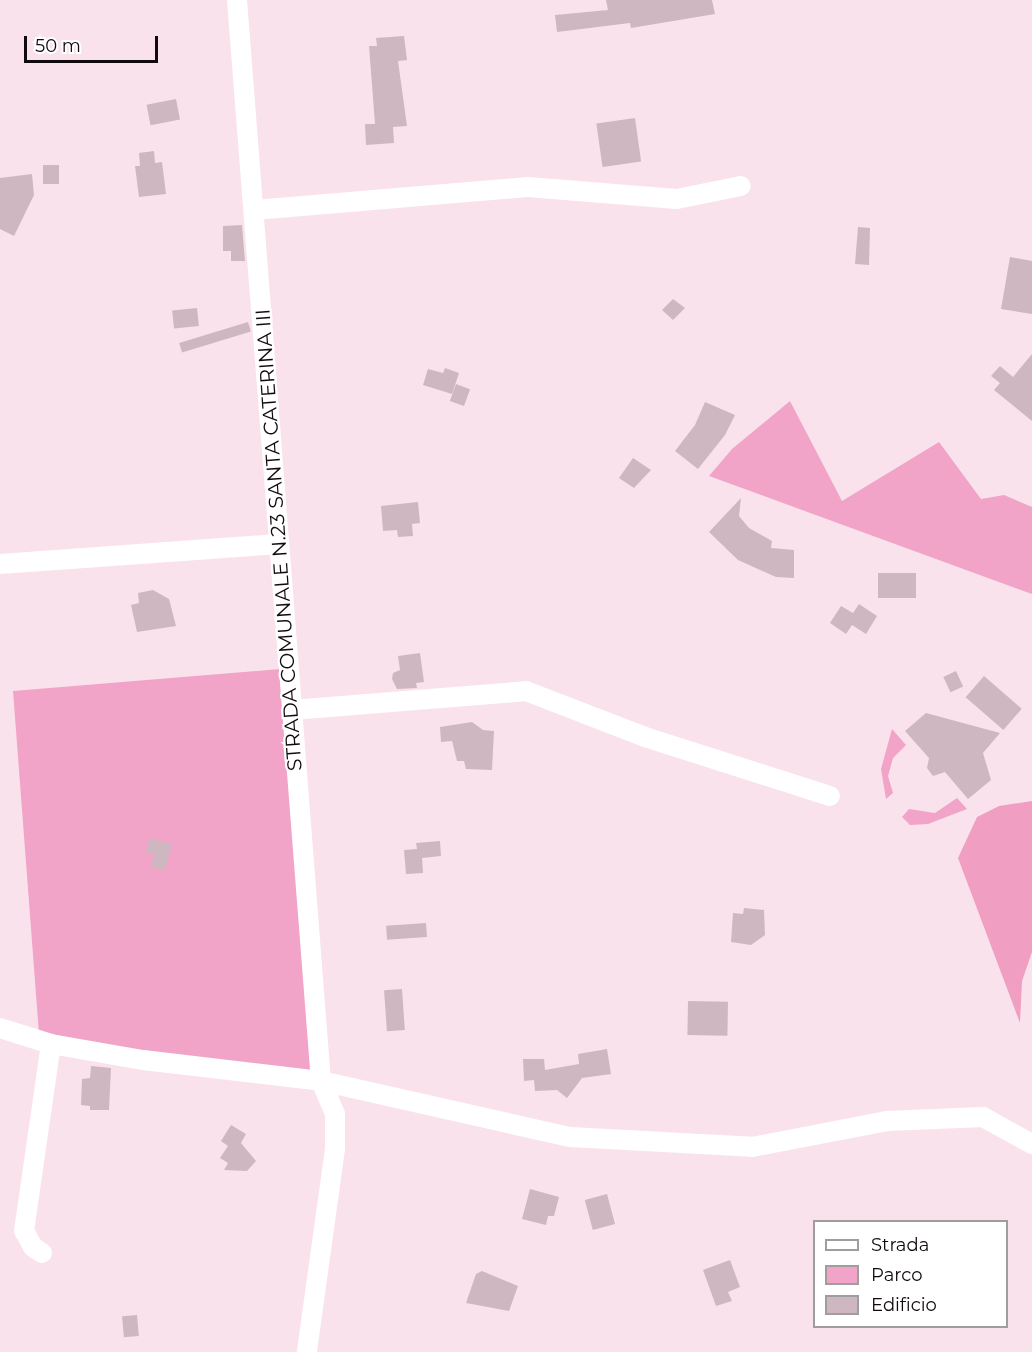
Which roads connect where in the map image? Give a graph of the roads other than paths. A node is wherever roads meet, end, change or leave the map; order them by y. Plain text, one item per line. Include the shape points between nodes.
1 (237, 0) edge
2 (741, 186) dead end
3 (254, 210) junction
4 (279, 544) junction
5 (0, 564) edge
6 (291, 710) junction
7 (830, 796) dead end
8 (0, 1028) edge
9 (51, 1044) junction
10 (321, 1081) junction
11 (1032, 1144) edge
12 (42, 1253) dead end
13 (307, 1352) edge

1 - 3 street, STRADA COMUNALE N.23 SANTA CATERINA III
2 - 3 street via 677,199 528,187
3 - 4 street, STRADA COMUNALE N.23 SANTA CATERINA III
4 - 5 street
4 - 6 street, STRADA COMUNALE N.23 SANTA CATERINA III
6 - 7 street via 526,691 645,737
6 - 10 street, STRADA COMUNALE N.23 SANTA CATERINA III
8 - 9 street
9 - 10 street via 143,1060
9 - 12 street via 24,1231 33,1247
10 - 11 street via 570,1137 752,1147 887,1121 983,1117
10 - 13 street, STRADA COMUNALE N.23 SANTA CATERINA III via 335,1114 335,1149

